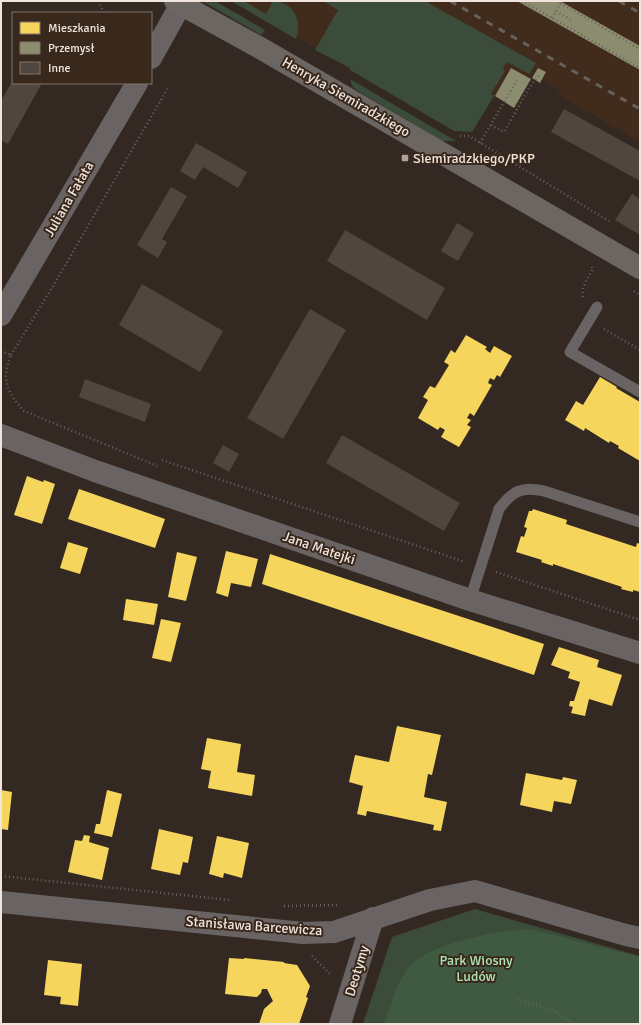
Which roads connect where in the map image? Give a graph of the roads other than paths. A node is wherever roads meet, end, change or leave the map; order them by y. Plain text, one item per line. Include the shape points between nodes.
1 (178, 3) edge
2 (152, 56) edge
3 (136, 84) edge
4 (640, 268) edge
5 (597, 306) dead end
6 (1, 315) edge
7 (640, 392) edge
8 (1, 435) edge
9 (640, 522) edge
10 (470, 600) junction
11 (640, 653) edge
12 (1, 902) edge
13 (373, 918) junction
14 (640, 938) edge
15 (340, 1024) edge

1 - 2 street
1 - 4 street, Henryka Siemiradzkiego via 256,45
3 - 6 street, Juliana Fałata
5 - 7 lane via 570,352
8 - 10 street, Jana Matejki via 102,474
9 - 10 lane via 544,491 522,489 506,500 499,509
10 - 11 street, Jana Matejki
12 - 13 street, Stanisława Barcewicza via 303,933 334,932
13 - 14 street, Stanisława Barcewicza via 430,900 475,891
13 - 15 street, Deotymy

